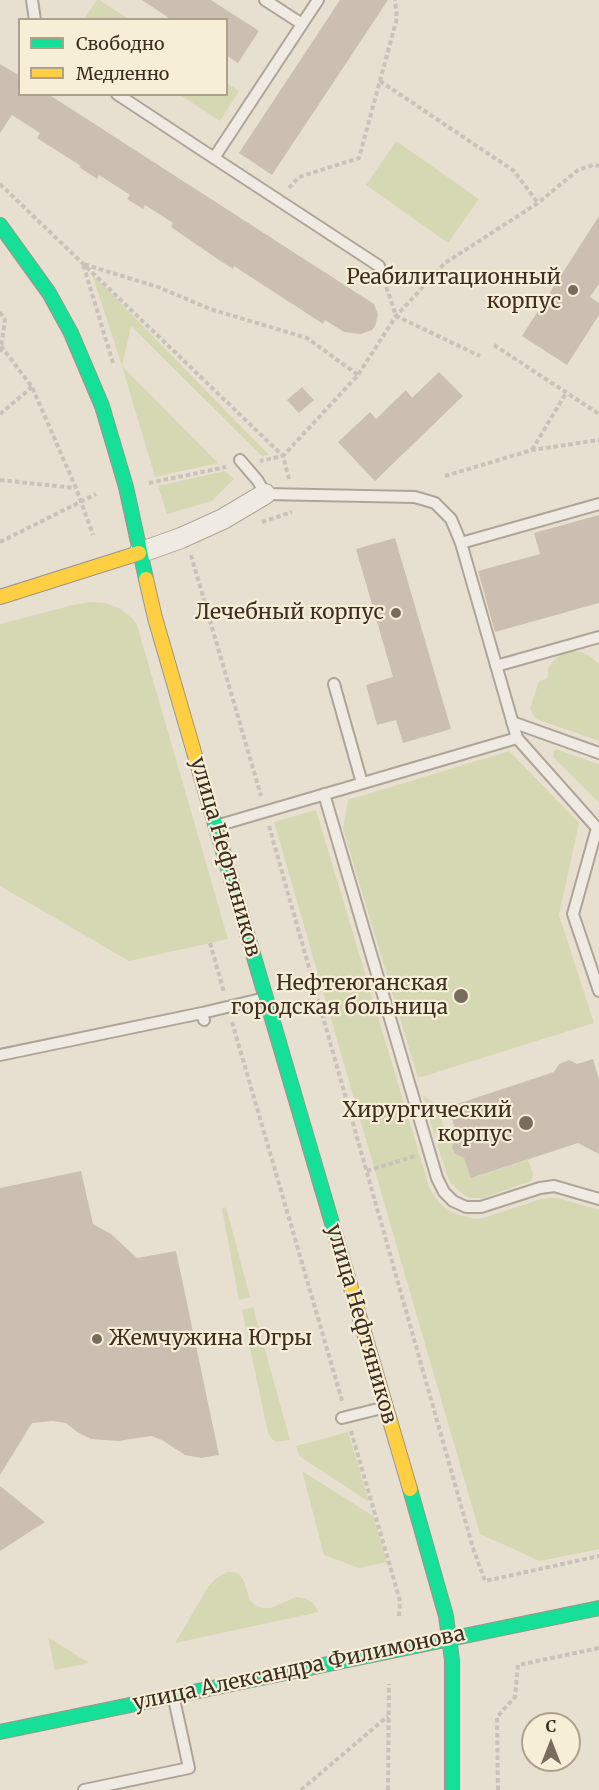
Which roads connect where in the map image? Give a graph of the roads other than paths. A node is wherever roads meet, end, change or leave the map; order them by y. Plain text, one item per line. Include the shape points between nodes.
1 (32, 0) edge
2 (265, 0) edge
3 (318, 0) edge
4 (35, 18) edge
5 (302, 24) junction
6 (120, 96) edge
7 (214, 158) junction
8 (0, 225) edge
9 (379, 266) road end
10 (242, 462) road end
11 (265, 494) junction
12 (599, 504) edge
13 (461, 543) junction
14 (139, 553) junction
15 (0, 597) edge
16 (599, 637) edge
17 (496, 666) junction
18 (334, 684) dead end
19 (512, 722) junction
20 (517, 738) junction
21 (599, 753) edge
22 (362, 783) junction
23 (324, 794) junction
24 (215, 826) junction
25 (598, 828) edge
26 (599, 991) edge
27 (266, 998) junction
28 (0, 1055) edge
29 (599, 1199) edge
30 (386, 1407) junction
31 (344, 1418) road end
32 (599, 1608) edge
33 (449, 1638) junction
34 (173, 1695) junction
35 (0, 1732) edge
36 (84, 1790) edge
37 (452, 1790) edge

1 - 4 lane
2 - 5 lane
3 - 5 lane
5 - 7 lane
6 - 7 lane
7 - 9 lane
8 - 14 main road, улица Нефтяников via 49,293 87,370 114,444
10 - 11 lane
11 - 13 lane via 415,496 435,503 451,519
11 - 14 street via 185,544
12 - 13 lane
13 - 17 lane
14 - 15 main road
14 - 24 main road, улица Нефтяников
16 - 17 lane
17 - 19 lane
18 - 22 lane
19 - 20 lane
19 - 21 lane
20 - 22 lane
20 - 25 lane
22 - 23 lane
23 - 24 lane
23 - 29 lane via 444,1192 466,1207 481,1207 554,1186
24 - 27 main road, улица Нефтяников
25 - 26 lane via 573,914
27 - 28 lane via 203,1017
27 - 30 main road, улица Нефтяников
30 - 31 lane
30 - 33 main road, улица Нефтяников via 440,1591
32 - 33 main road, улица Александра Филимонова
33 - 34 main road, улица Александра Филимонова
33 - 37 main road, улица Нефтяников via 453,1681
34 - 35 main road, улица Александра Филимонова
34 - 36 lane via 189,1768

